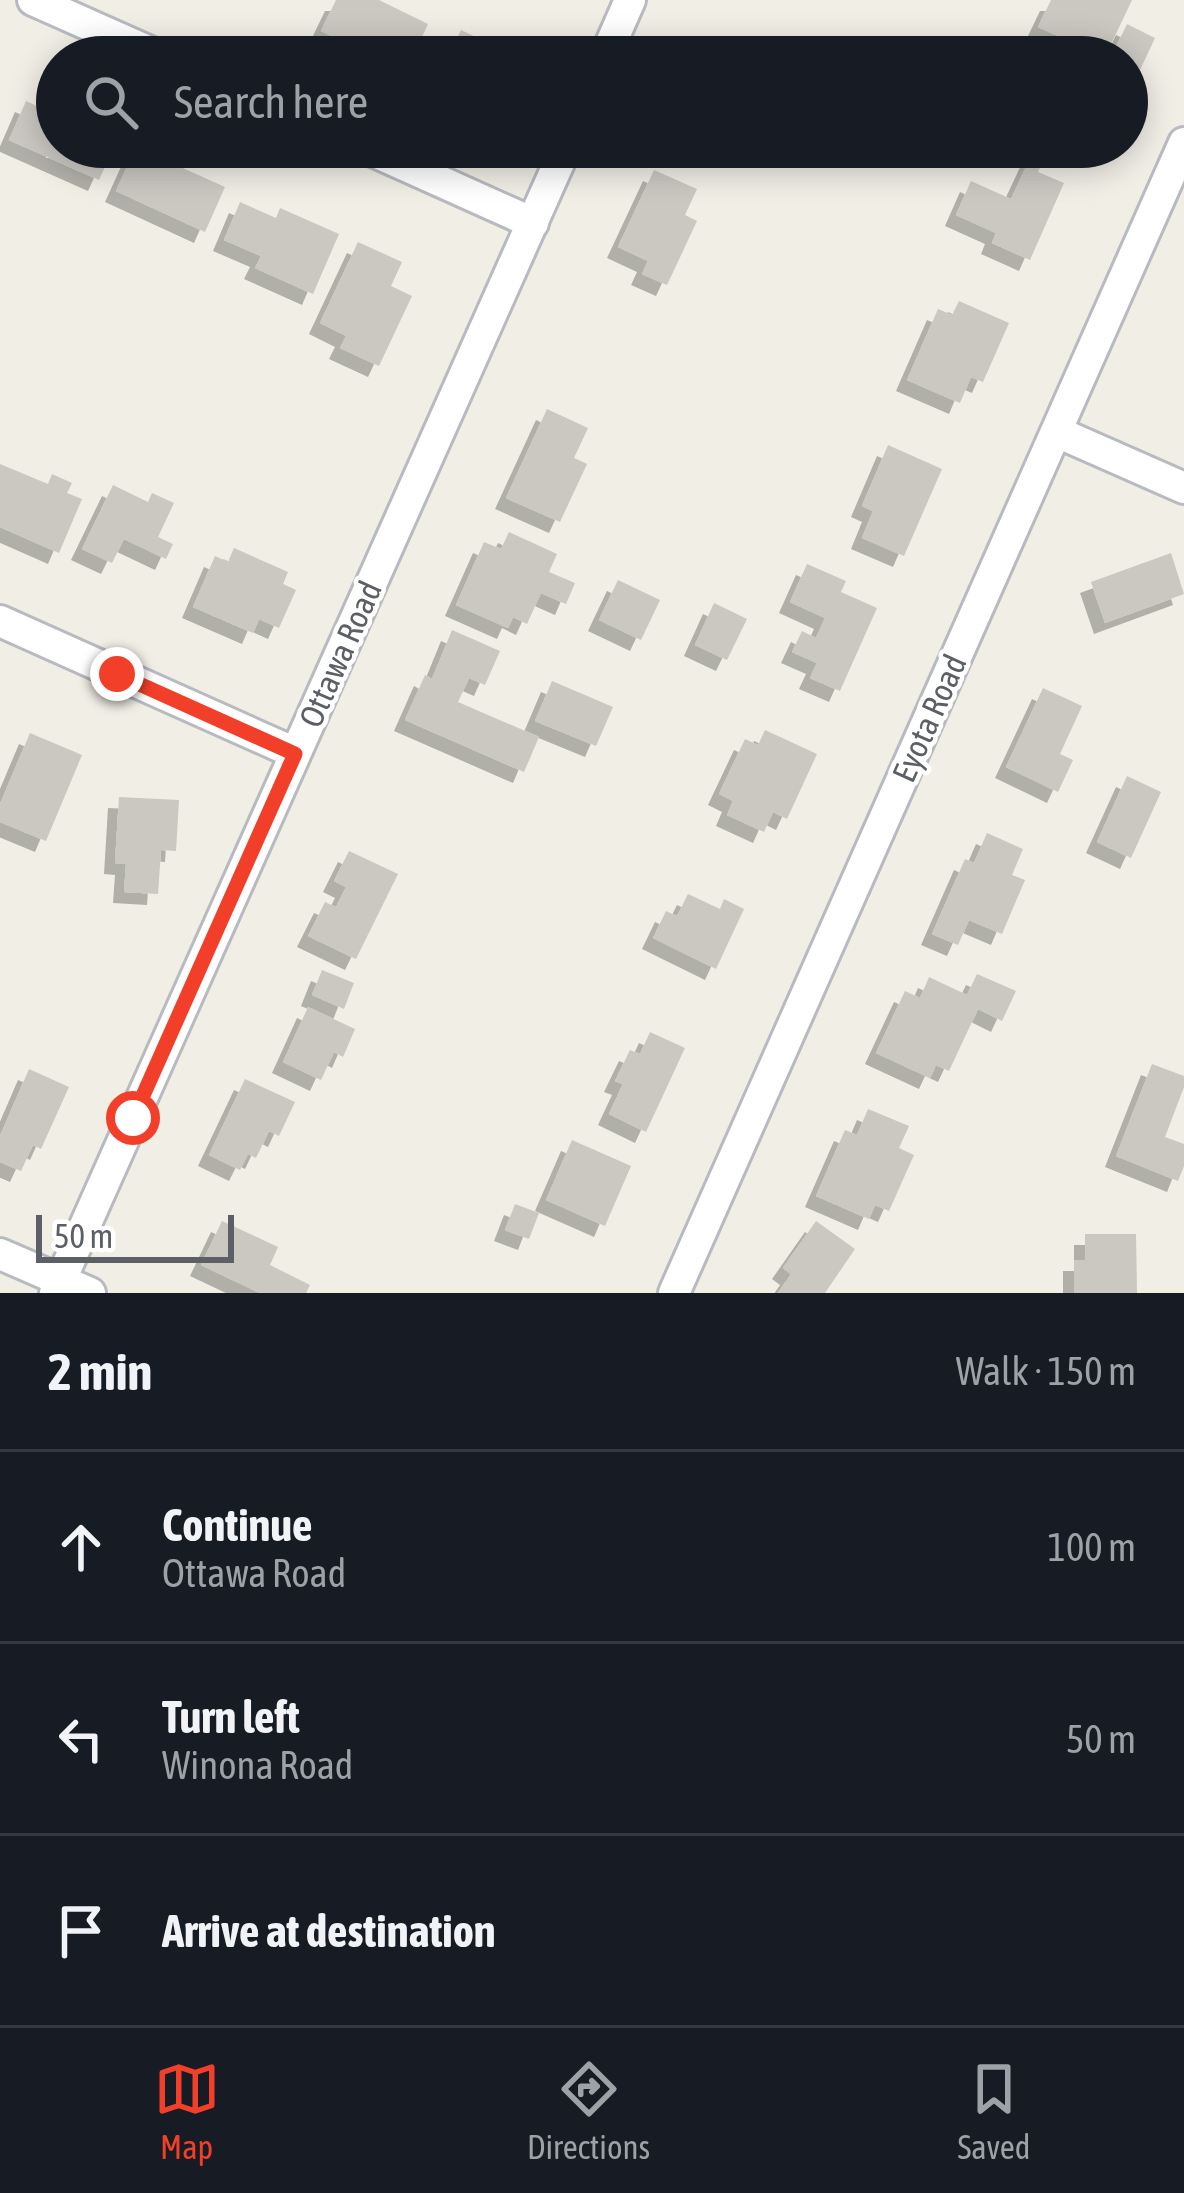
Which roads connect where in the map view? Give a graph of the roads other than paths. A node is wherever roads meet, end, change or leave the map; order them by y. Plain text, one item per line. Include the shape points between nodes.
1 (33, 0) edge
2 (630, 0) edge
3 (114, 36) edge
4 (614, 36) edge
5 (1184, 143) edge
6 (411, 168) edge
7 (557, 168) edge
8 (533, 223) junction
9 (1057, 432) junction
10 (1184, 488) edge
11 (0, 622) edge
12 (295, 754) junction
13 (0, 1254) edge
14 (69, 1289) edge
15 (674, 1293) edge

1 - 3 street
2 - 4 street
5 - 9 street, Eyota Road
6 - 8 street
7 - 8 street, Ottawa Road
8 - 12 street, Ottawa Road
9 - 10 street
9 - 15 street, Eyota Road
11 - 12 street
12 - 14 street, Ottawa Road
13 - 14 street

